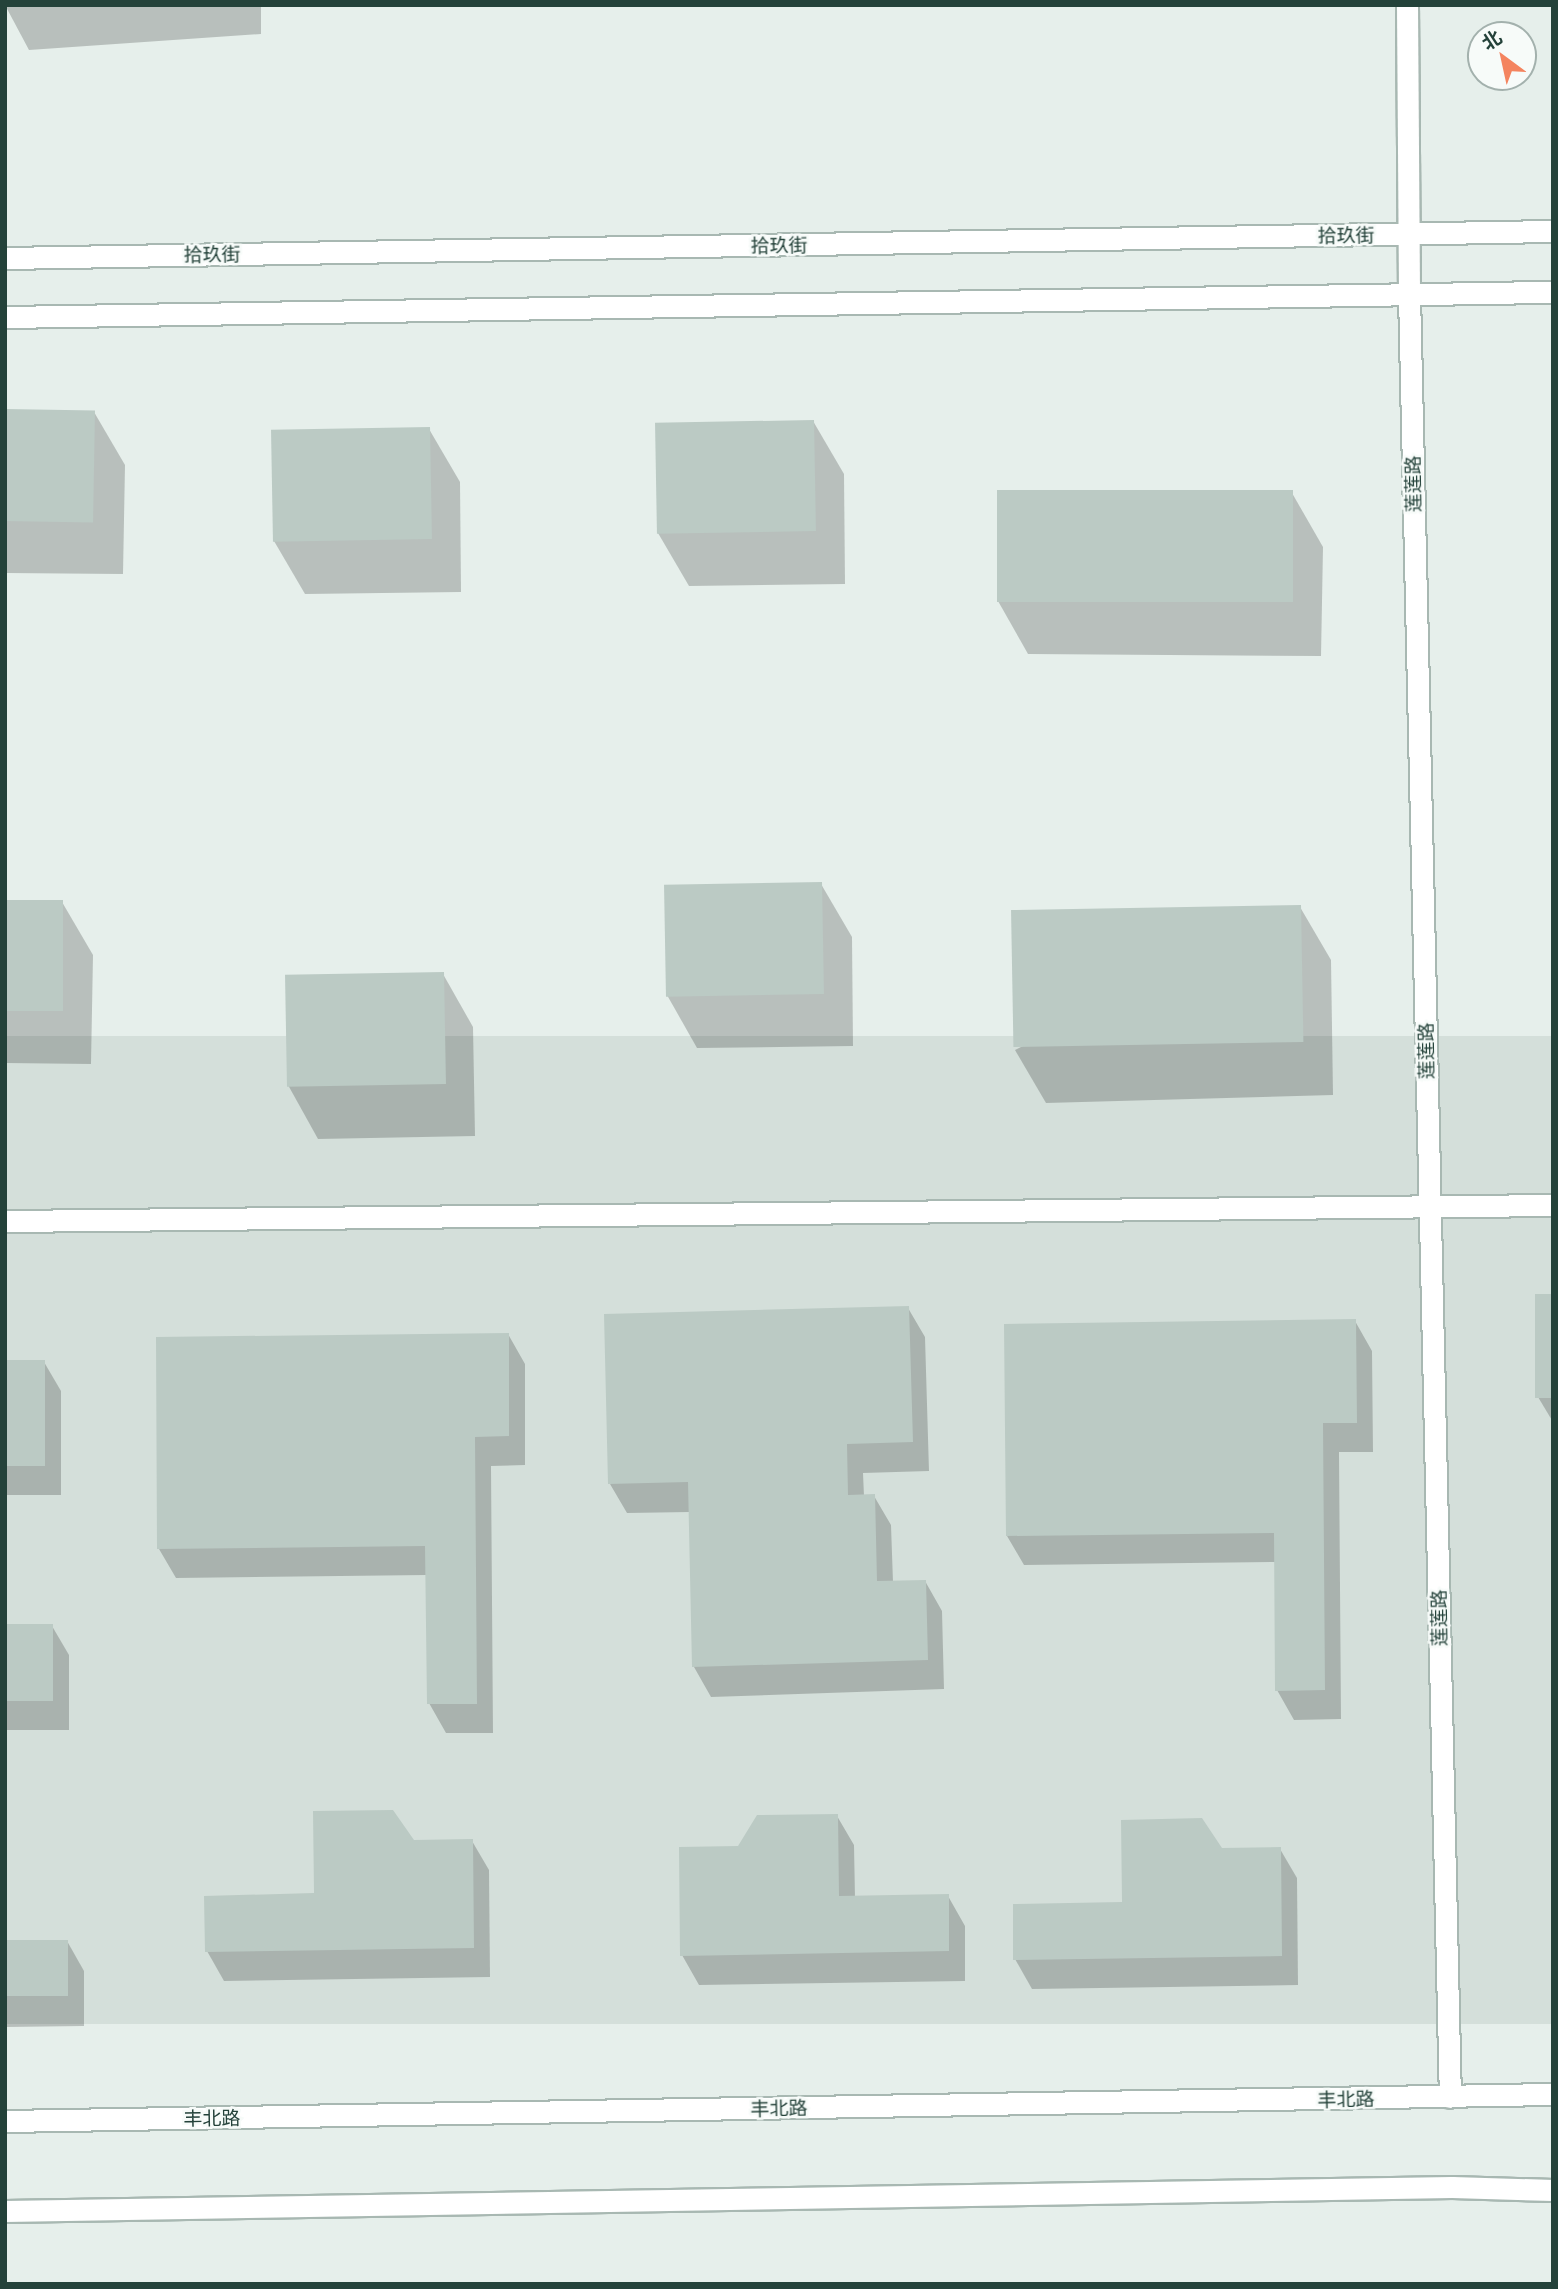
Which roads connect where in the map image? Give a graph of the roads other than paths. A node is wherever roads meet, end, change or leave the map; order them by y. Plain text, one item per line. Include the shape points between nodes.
1 (1407, 5) edge
2 (1553, 230) edge
3 (1408, 234) junction
4 (5, 258) edge
5 (1553, 292) edge
6 (1409, 293) junction
7 (5, 317) edge
8 (1553, 1205) edge
9 (1429, 1207) junction
10 (5, 1221) edge
11 (1553, 2094) edge
12 (1450, 2097) junction
13 (5, 2121) edge
14 (1553, 2190) edge
15 (5, 2211) edge

1 - 3 main road, 莲莲路
2 - 3 main road, 拾玖街
3 - 4 main road, 拾玖街
3 - 6 main road, 莲莲路
5 - 6 main road
6 - 7 main road
6 - 9 main road, 莲莲路
8 - 9 main road
9 - 10 main road
9 - 12 main road, 莲莲路
11 - 12 main road, 丰北路
12 - 13 main road, 丰北路
14 - 15 main road via 1424,2187

